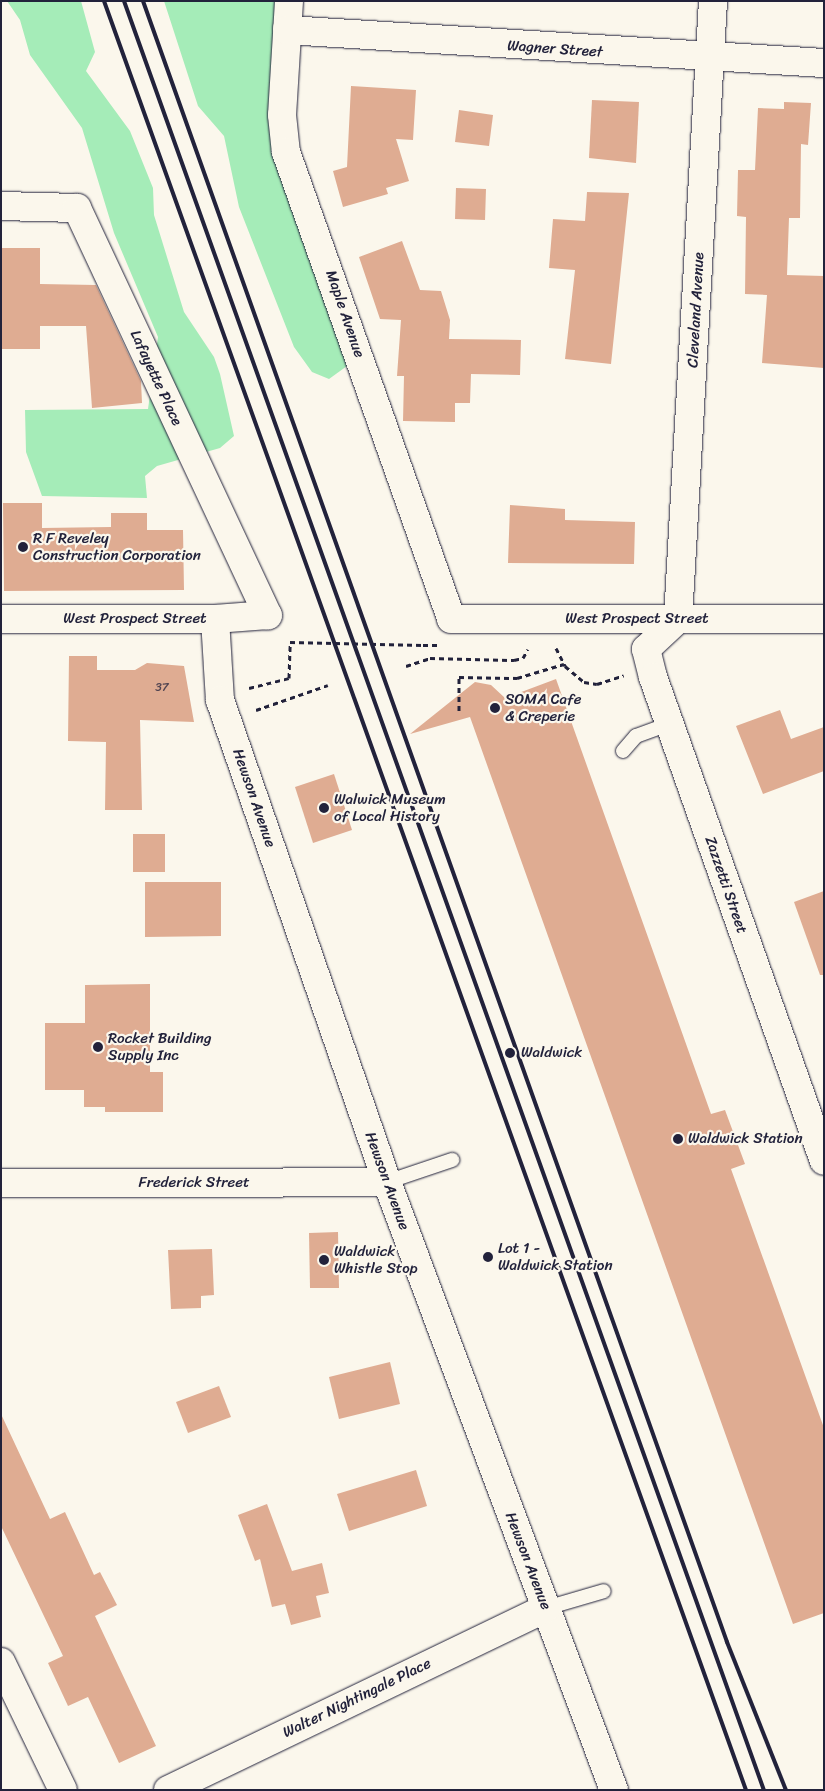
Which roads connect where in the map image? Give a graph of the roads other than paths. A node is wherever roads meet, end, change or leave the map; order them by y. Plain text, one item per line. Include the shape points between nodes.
1 (289, 1) edge
2 (713, 1) edge
3 (287, 30) junction
4 (711, 58) junction
5 (824, 63) edge
6 (1, 206) edge
7 (268, 615) joint
8 (1, 619) edge
9 (451, 619) joint
10 (678, 619) junction
11 (824, 619) edge
12 (215, 620) junction
13 (669, 724) junction
14 (623, 751) dead end
15 (452, 1160) dead end
16 (824, 1161) edge
17 (1, 1182) edge
18 (387, 1182) junction
19 (604, 1591) dead end
20 (546, 1608) junction
21 (1, 1662) edge
22 (63, 1790) edge
23 (168, 1790) edge
24 (614, 1790) edge

1 - 3 street, Maple Avenue
2 - 4 street, Cleveland Avenue
3 - 4 street, Wagner Street
3 - 9 street, Maple Avenue via 282,115 286,152
4 - 5 street, Wagner Street
4 - 10 street, Cleveland Avenue
6 - 7 street, Lafayette Place via 77,208
7 - 12 street, West Prospect Street
8 - 12 street, West Prospect Street
9 - 10 street, West Prospect Street
10 - 11 street, West Prospect Street
10 - 13 street, Zazzetti Street via 646,649
12 - 18 street, Hewson Avenue via 220,700
13 - 14 lane via 636,736
13 - 16 street, Zazzetti Street
15 - 18 lane
17 - 18 street, Frederick Street
18 - 20 street, Hewson Avenue
19 - 20 lane
20 - 23 street, Walter Nightingale Place
20 - 24 street, Hewson Avenue
21 - 22 street

